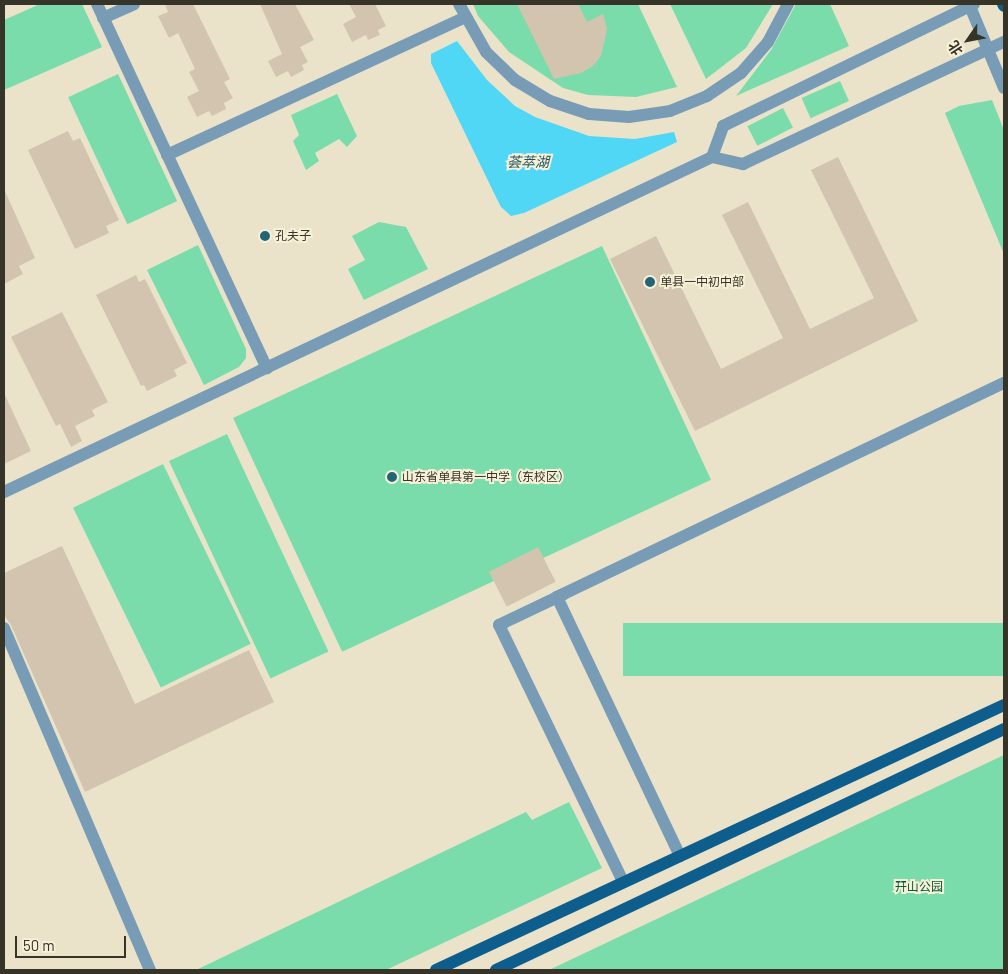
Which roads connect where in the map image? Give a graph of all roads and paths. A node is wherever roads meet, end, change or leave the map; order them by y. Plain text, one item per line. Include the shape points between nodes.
1 (97, 4) edge
2 (134, 4) edge
3 (458, 4) edge
4 (788, 4) edge
5 (971, 4) edge
6 (104, 18) junction
7 (464, 18) junction
8 (1004, 42) edge
9 (1004, 88) edge
10 (168, 155) junction
11 (712, 156) junction
12 (267, 368) junction
13 (1004, 383) edge
14 (4, 492) edge
15 (566, 593) junction
16 (4, 628) edge
17 (1004, 706) edge
18 (1004, 729) edge
19 (680, 856) junction
20 (623, 882) junction
21 (150, 970) edge
22 (436, 970) edge
23 (496, 970) edge

1 - 6 street
2 - 6 street
3 - 7 street
4 - 7 street via 768,42 741,73 707,96 670,111 629,117 589,114 550,101 515,80 486,52
5 - 9 street
5 - 11 street via 723,126
6 - 10 street
7 - 10 street
8 - 11 street via 744,164
10 - 12 street
11 - 12 street
12 - 14 street
13 - 15 street
15 - 19 street via 557,597
15 - 20 street via 499,625
16 - 21 street
17 - 19 main road
18 - 23 main road
19 - 20 main road
20 - 22 main road

